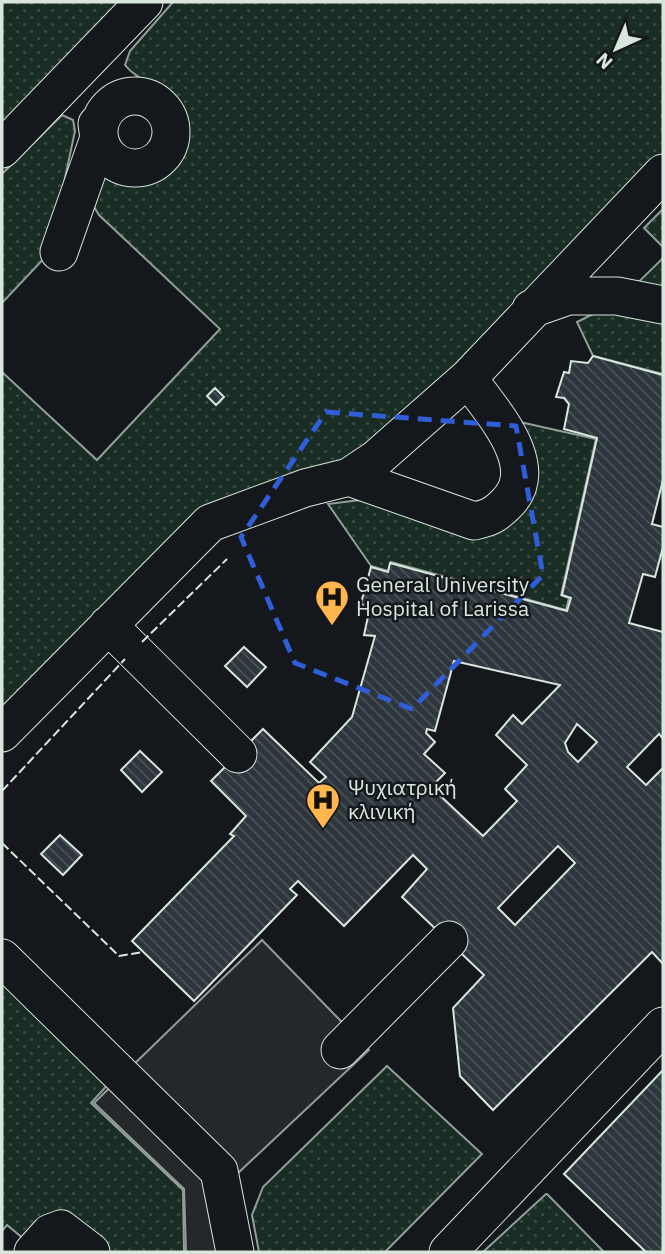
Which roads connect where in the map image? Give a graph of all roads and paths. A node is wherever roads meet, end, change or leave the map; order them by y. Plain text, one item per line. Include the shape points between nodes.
1 (144, 2) edge
2 (90, 57) junction
3 (2, 149) edge
4 (663, 173) edge
5 (59, 253) dead end
6 (663, 305) edge
7 (530, 309) junction
8 (468, 378) junction
9 (349, 477) junction
10 (108, 625) junction
11 (2, 733) edge
12 (238, 754) dead end
13 (449, 940) dead end
14 (8, 975) edge
15 (663, 1026) edge
16 (340, 1050) dead end
17 (454, 1249) edge
18 (33, 1252) edge
19 (91, 1252) edge
20 (235, 1252) edge

1 - 2 lane
2 - 3 lane
2 - 5 lane via 99,138
4 - 7 lane
6 - 7 lane via 617,296 568,296
7 - 8 lane
8 - 9 lane
8 - 9 lane via 512,442 522,477 512,499 492,518 474,521
9 - 10 lane via 211,523
10 - 11 lane
10 - 12 lane
13 - 16 lane
14 - 20 lane via 219,1171
15 - 17 lane
18 - 19 lane via 50,1233 61,1230

